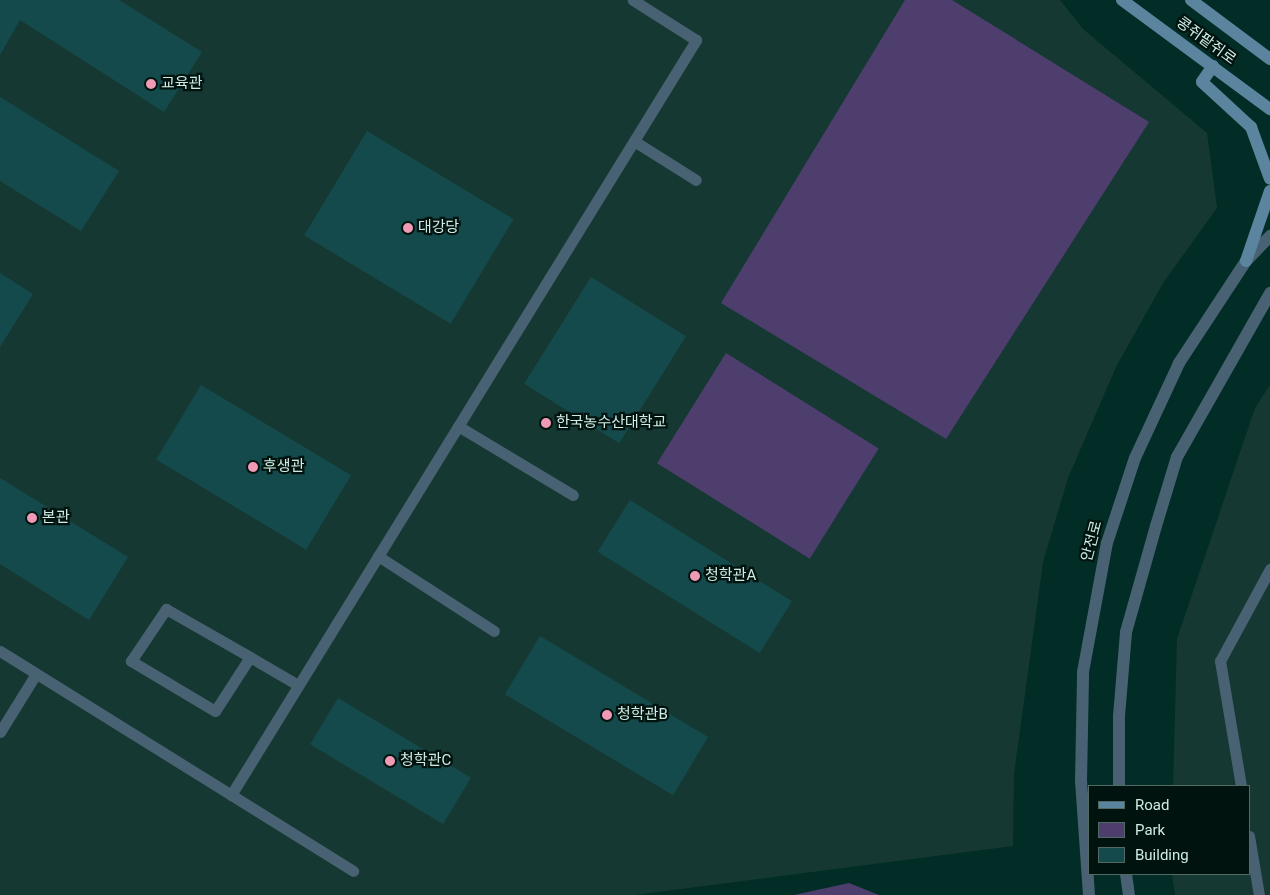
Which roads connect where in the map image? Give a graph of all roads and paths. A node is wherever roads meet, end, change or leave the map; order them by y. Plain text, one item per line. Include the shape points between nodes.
1 (633, 0) edge
2 (1122, 0) edge
3 (1191, 0) edge
4 (1270, 60) edge
5 (1213, 66) junction
6 (1270, 109) edge
7 (634, 141) junction
8 (1270, 179) edge
9 (696, 180) dead end
10 (1270, 191) edge
11 (1270, 236) edge
12 (1246, 261) junction
13 (1270, 293) edge
14 (458, 426) junction
15 (572, 495) dead end
16 (378, 556) junction
17 (1270, 569) edge
18 (494, 631) dead end
19 (0, 651) edge
20 (250, 657) junction
21 (36, 674) junction
22 (298, 685) junction
23 (0, 732) edge
24 (1119, 785) edge
25 (1241, 785) edge
26 (231, 795) junction
27 (1250, 843) edge
28 (353, 871) dead end
29 (1126, 875) edge
30 (1089, 895) edge
31 (1129, 895) edge
32 (1258, 895) edge

1 - 7 lane via 696,40
2 - 5 main road, 콩쥐팥쥐로
3 - 4 main road, 콩쥐팥쥐로
5 - 6 main road, 콩쥐팥쥐로
5 - 8 main road via 1202,82 1251,127 1263,150
7 - 9 lane
7 - 14 lane
10 - 12 main road
11 - 12 street, 안전로
12 - 30 street, 안전로 via 1180,363 1135,458 1107,543 1083,672 1081,781
13 - 24 street via 1177,457 1158,517 1126,632 1119,716
14 - 15 lane
14 - 16 lane
16 - 18 lane
16 - 22 lane
17 - 25 lane via 1220,661
19 - 21 lane
20 - 20 lane via 166,609 131,661 215,711
20 - 22 lane
21 - 23 lane
21 - 26 lane
22 - 26 lane
26 - 28 lane
27 - 32 lane
29 - 31 street

